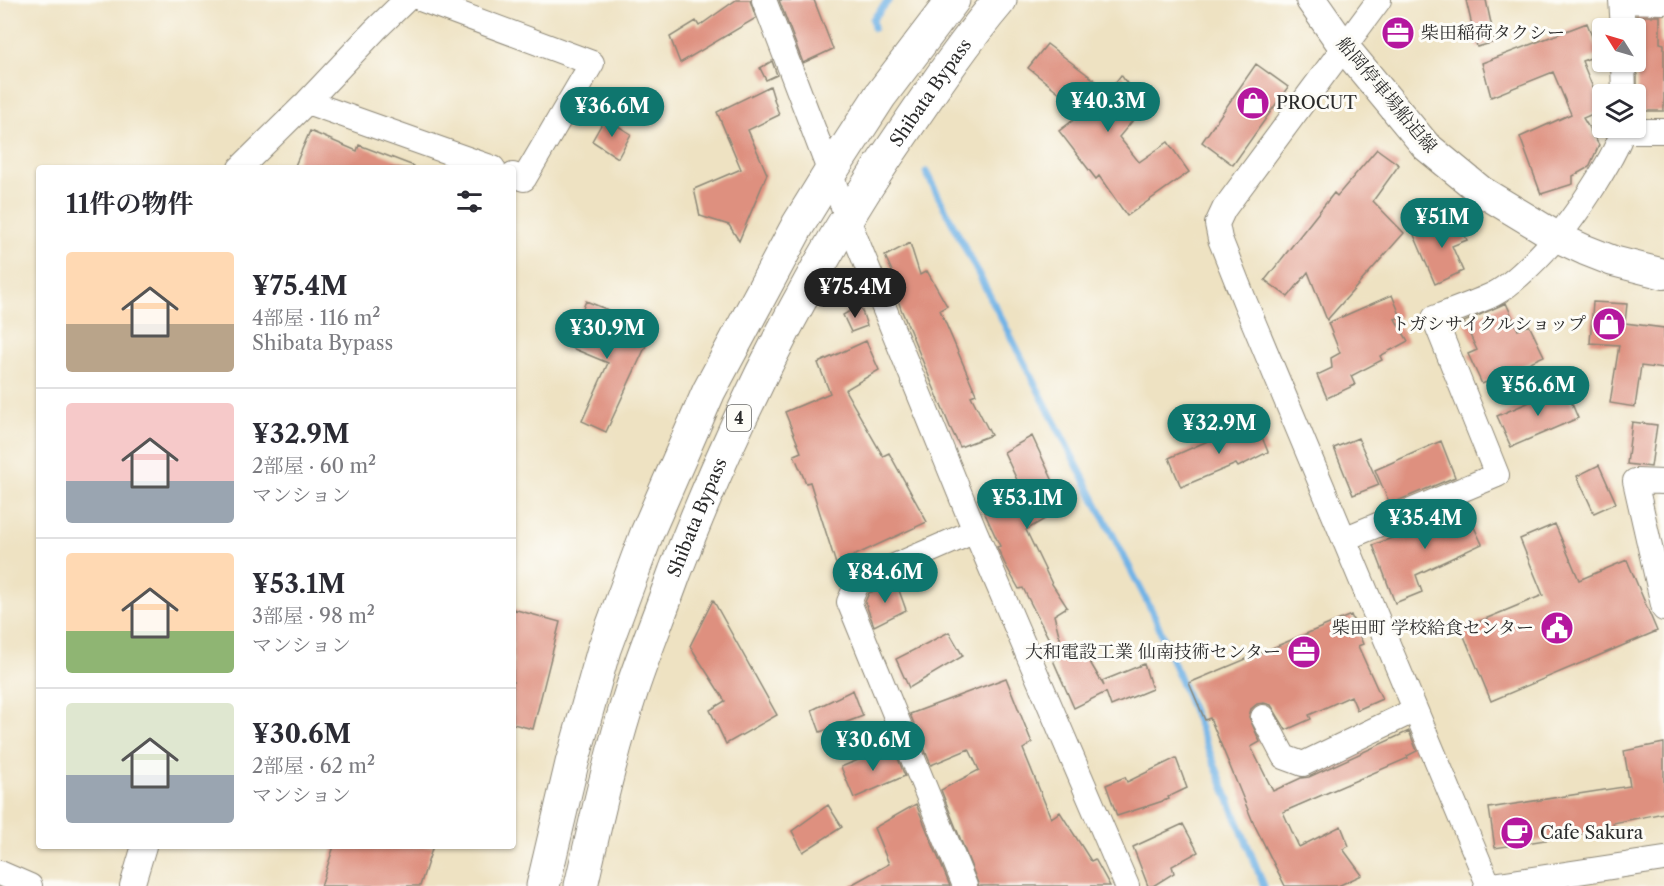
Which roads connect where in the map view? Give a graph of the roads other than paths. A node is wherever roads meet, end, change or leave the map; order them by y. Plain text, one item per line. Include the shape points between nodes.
1 (406, 0) edge
2 (423, 0) edge
3 (764, 0) edge
4 (952, 0) edge
5 (1000, 0) edge
6 (1311, 0) edge
7 (1379, 0) edge
8 (1621, 1) edge
9 (1664, 2) edge
10 (1622, 18) edge
11 (1344, 47) junction
12 (307, 102) junction
13 (1646, 130) edge
14 (1664, 131) edge
15 (1619, 138) edge
16 (243, 165) edge
17 (485, 165) edge
18 (830, 173) junction
19 (516, 176) edge
20 (847, 217) junction
21 (1557, 237) junction
22 (1664, 274) edge
23 (1664, 482) edge
24 (975, 531) junction
25 (1344, 540) junction
26 (1664, 609) edge
27 (1415, 710) junction
28 (1263, 717) dead end
29 (143, 849) edge
30 (1664, 859) edge
31 (0, 873) edge
32 (30, 886) edge
33 (132, 886) edge
34 (543, 886) edge
35 (581, 886) edge
36 (965, 886) edge
37 (1127, 886) edge
38 (1488, 886) edge

1 - 12 street
2 - 19 street via 592,63 524,179
3 - 18 street
4 - 18 highway, Shibata Bypass / 4 via 880,96
5 - 20 highway, Shibata Bypass / 4 via 937,82
6 - 11 main road, 船岡停車場船迫線
7 - 11 street
8 - 9 street
8 - 10 street
11 - 21 main road, 船岡停車場船迫線 via 1426,146 1482,191
11 - 25 street via 1224,209 1217,224 1245,302
12 - 16 street
12 - 17 street
13 - 14 street
15 - 21 street via 1604,168
18 - 20 street
18 - 34 highway, Shibata Bypass / 4 via 709,391 647,533 604,649
20 - 24 street
20 - 35 highway, Shibata Bypass / 4 via 754,387 704,499 632,688
21 - 22 main road, 船岡停車場船迫線 via 1613,261
21 - 25 street via 1496,293 1434,318 1497,475
23 - 26 street via 1635,481
24 - 36 street via 858,582 849,602
24 - 37 street
25 - 27 street
27 - 28 street via 1303,764 1284,757
27 - 38 street
29 - 33 street
30 - 38 street
31 - 32 street

